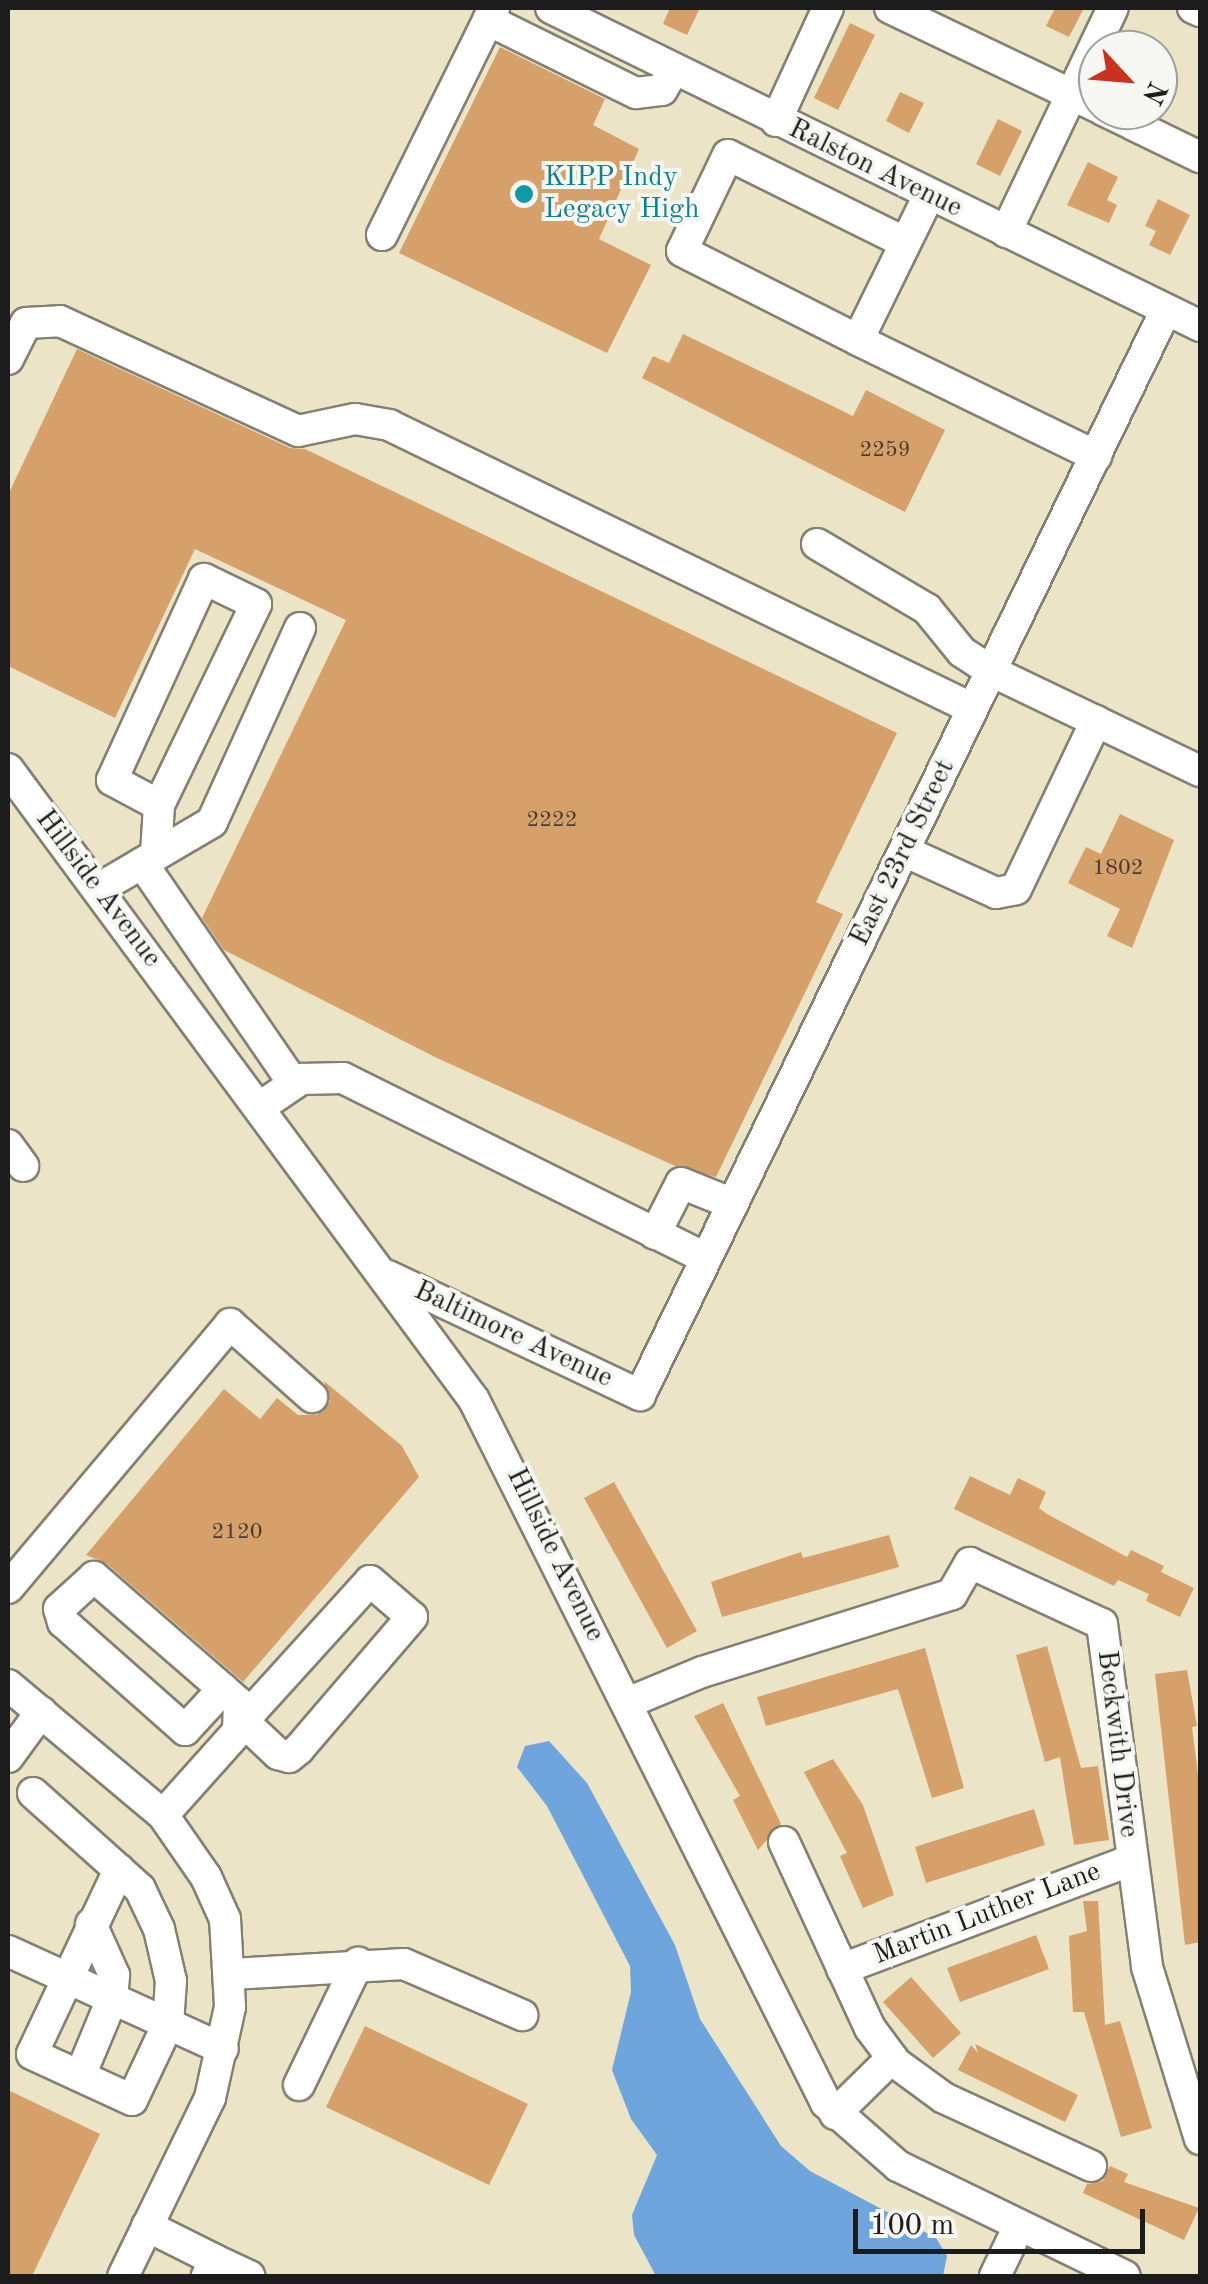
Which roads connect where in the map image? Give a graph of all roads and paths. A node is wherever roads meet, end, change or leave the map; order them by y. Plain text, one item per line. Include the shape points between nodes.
1 (551, 8) edge
2 (828, 8) edge
3 (890, 8) edge
4 (1193, 8) edge
5 (1200, 11) edge
6 (491, 14) edge
7 (673, 71) junction
8 (1078, 98) edge
9 (763, 115) junction
10 (1078, 124) edge
11 (1143, 130) edge
12 (728, 155) junction
13 (1200, 158) edge
14 (929, 195) junction
15 (1006, 232) junction
16 (382, 235) dead end
17 (904, 242) junction
18 (1166, 310) junction
19 (1200, 326) edge
20 (858, 340) junction
21 (8, 359) edge
22 (1096, 456) junction
23 (817, 544) dead end
24 (300, 628) dead end
25 (991, 671) junction
26 (973, 709) junction
27 (1096, 721) junction
28 (8, 769) edge
29 (1200, 771) edge
30 (159, 805) junction
31 (904, 850) junction
32 (149, 859) junction
33 (98, 889) junction
34 (294, 1084) junction
35 (260, 1106) junction
36 (733, 1204) junction
37 (655, 1234) junction
38 (706, 1258) junction
39 (385, 1275) junction
40 (640, 1395) joint
41 (312, 1397) dead end
42 (8, 1588) edge
43 (8, 1685) edge
44 (223, 1689) junction
45 (627, 1703) junction
46 (41, 1712) junction
47 (243, 1721) junction
48 (8, 1757) edge
49 (34, 1793) dead end
50 (163, 1816) junction
51 (784, 1842) dead end
52 (1132, 1860) junction
53 (119, 1870) junction
54 (91, 1924) junction
55 (8, 1951) edge
56 (358, 1963) junction
57 (842, 1969) junction
58 (232, 1974) junction
59 (64, 1976) junction
60 (112, 1999) junction
61 (522, 2016) dead end
62 (168, 2024) junction
63 (223, 2049) junction
64 (892, 2058) junction
65 (80, 2076) junction
66 (299, 2084) dead end
67 (836, 2114) junction
68 (1200, 2139) edge
69 (1091, 2166) dead end
70 (148, 2226) junction
71 (1019, 2226) junction
72 (211, 2268) edge
73 (123, 2276) edge
74 (249, 2276) edge
75 (995, 2276) edge
76 (1125, 2276) edge

1 - 7 street, Ralston Avenue
2 - 9 street
3 - 8 street
4 - 5 street
6 - 7 street via 636,93 662,90
6 - 16 street
7 - 9 street, Ralston Avenue
9 - 12 street
9 - 14 street, Ralston Avenue
10 - 15 street
11 - 13 street
12 - 17 street
12 - 20 street via 682,251
14 - 15 street, Ralston Avenue
14 - 17 street
15 - 18 street, Ralston Avenue
17 - 20 street
18 - 19 street, Ralston Avenue
18 - 22 street, East 23rd Street
20 - 22 street
21 - 26 street via 26,323 60,321 298,431 355,419 389,424
22 - 25 street, East 23rd Street
23 - 25 street via 927,609 962,652
24 - 32 street via 212,822
25 - 26 street, East 23rd Street
25 - 27 street
26 - 31 street, East 23rd Street
27 - 29 street
27 - 31 street via 1016,889 996,893
28 - 33 street, Hillside Avenue
30 - 30 street via 112,780 204,580 256,604
30 - 32 street
31 - 36 street, East 23rd Street
32 - 33 street
32 - 34 street
33 - 35 street, Hillside Avenue
34 - 35 street
34 - 37 street via 344,1078
35 - 39 street, Hillside Avenue
36 - 37 street via 681,1183
36 - 38 street, East 23rd Street
37 - 38 street
38 - 40 street, East 23rd Street
39 - 40 street, Baltimore Avenue
39 - 45 street, Hillside Avenue via 486,1420
41 - 42 street via 230,1324
43 - 46 street
44 - 44 street via 94,1577 59,1609 63,1622 186,1730
44 - 47 street via 239,1703
45 - 52 street, Beckwith Drive via 702,1672 952,1594 970,1563 1102,1624
45 - 67 street, Hillside Avenue via 806,2071
46 - 48 street
46 - 50 street
47 - 47 street via 370,1581 412,1612 289,1757
47 - 50 street
49 - 53 street
50 - 58 street via 206,1877 225,1919
51 - 57 street
52 - 57 street, Martin Luther Lane
52 - 68 street, Beckwith Drive via 1147,1968
53 - 54 street
53 - 62 street via 140,1889 158,1929 171,1980
54 - 59 street
54 - 60 street via 114,1975
55 - 59 street
56 - 58 street
56 - 61 street via 404,1964
56 - 66 street
57 - 64 street
58 - 63 street
59 - 60 street
59 - 65 street via 32,2054
60 - 62 street
60 - 65 street
62 - 63 street
62 - 65 street via 132,2100
63 - 70 street via 210,2098
64 - 67 street
64 - 69 street via 944,2098
67 - 71 street, Hillside Avenue via 898,2166
70 - 72 street
70 - 73 street
71 - 75 street
71 - 76 street, Hillside Avenue
72 - 74 street

